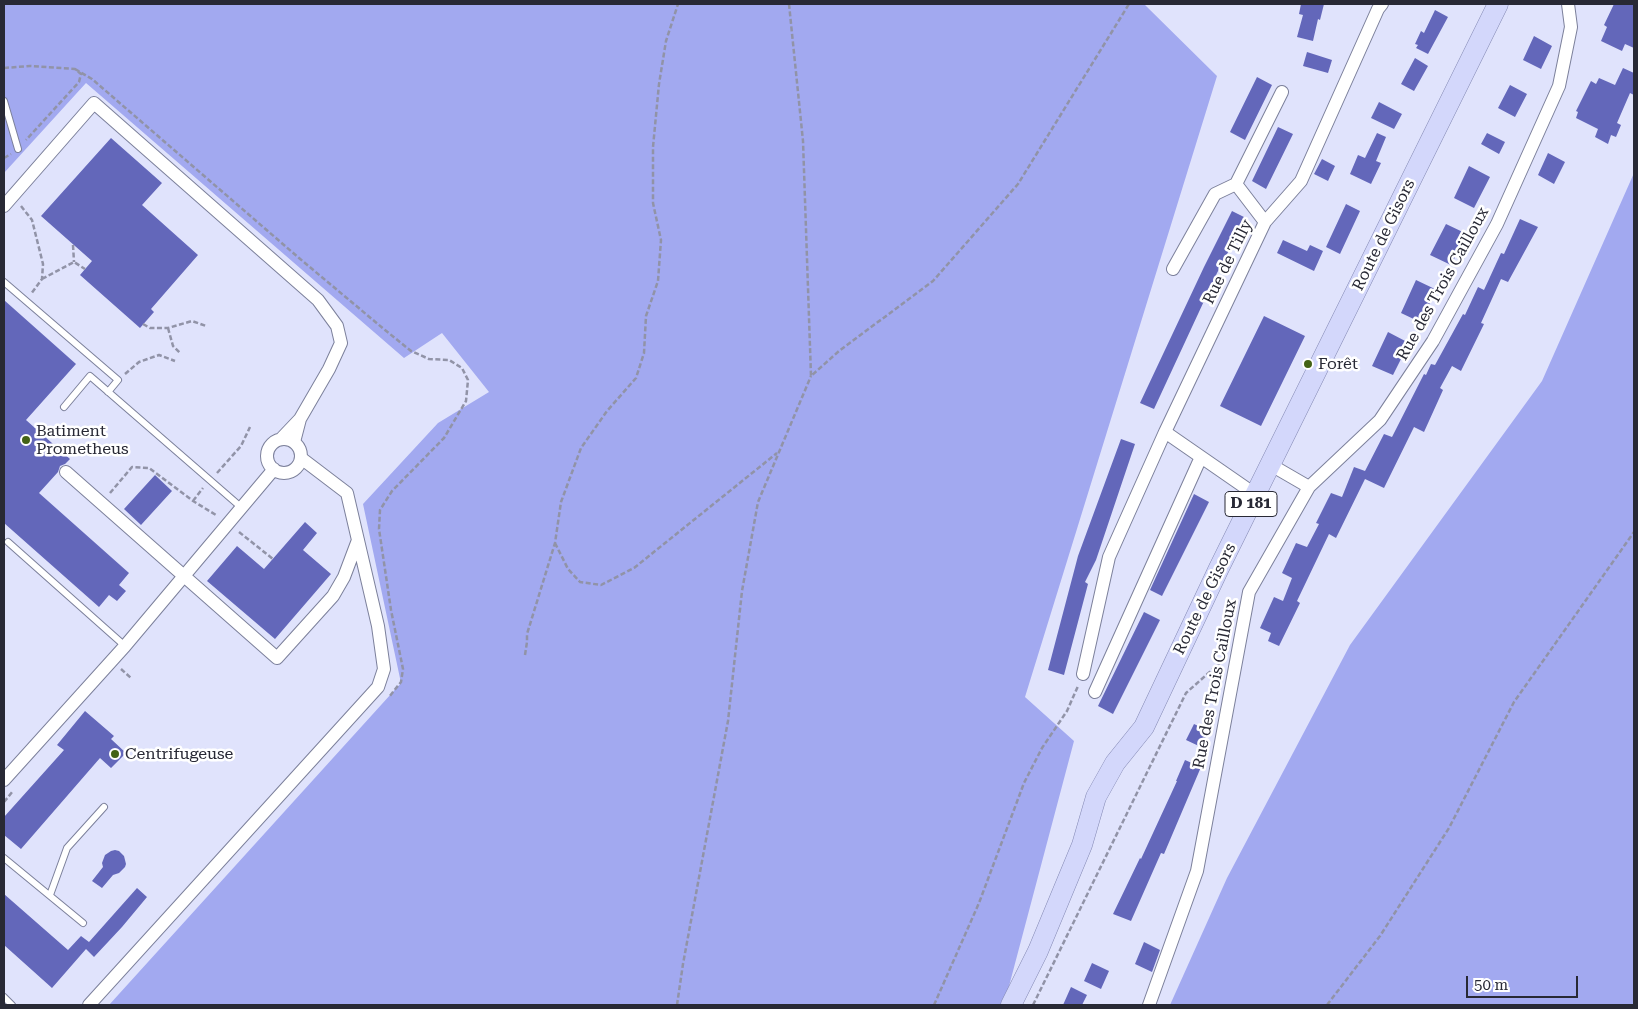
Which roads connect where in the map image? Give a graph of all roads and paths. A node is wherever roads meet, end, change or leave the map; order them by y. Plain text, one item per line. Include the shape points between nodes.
1 (678, 4) edge
2 (789, 4) edge
3 (1129, 4) edge
4 (1498, 4) edge
5 (1568, 4) edge
6 (1379, 5) edge
7 (4, 68) edge
8 (75, 69) junction
9 (1282, 92) dead end
10 (4, 101) edge
11 (18, 149) junction
12 (4, 158) edge
13 (1236, 184) junction
14 (13, 194) junction
15 (4, 206) edge
16 (1265, 222) junction
17 (74, 244) dead end
18 (74, 262) junction
19 (85, 269) dead end
20 (1173, 269) dead end
21 (42, 279) junction
22 (4, 282) edge
23 (26, 301) junction
24 (144, 324) dead end
25 (206, 326) dead end
26 (168, 328) junction
27 (180, 354) dead end
28 (174, 361) dead end
29 (811, 376) junction
30 (118, 380) junction
31 (108, 392) junction
32 (64, 407) dead end
33 (300, 419) junction
34 (250, 427) dead end
35 (1165, 432) junction
36 (282, 439) junction
37 (294, 442) junction
38 (779, 452) junction
39 (1200, 457) junction
40 (301, 458) junction
41 (1271, 465) junction
42 (274, 469) junction
43 (66, 472) dead end
44 (210, 480) junction
45 (1310, 487) junction
46 (1256, 495) junction
47 (101, 504) junction
48 (242, 508) junction
49 (1634, 532) edge
50 (358, 540) junction
51 (8, 542) dead end
52 (555, 543) junction
53 (184, 577) junction
54 (125, 646) junction
55 (525, 655) dead end
56 (1225, 659) dead end
57 (1083, 674) joint
58 (1095, 692) dead end
59 (386, 700) dead end
60 (4, 780) edge
61 (104, 807) dead end
62 (4, 858) edge
63 (50, 895) junction
64 (83, 923) dead end
65 (4, 997) edge
66 (12, 1005) edge
67 (89, 1005) edge
68 (677, 1005) edge
69 (934, 1005) edge
70 (1011, 1005) edge
71 (1033, 1005) edge
72 (1149, 1005) edge
73 (1327, 1005) edge

1 - 52 path via 666,41 659,84 653,147 653,203 661,240 658,281 646,316 644,353 636,378 581,448 561,502
2 - 29 path via 804,141
3 - 29 path via 1018,184 933,281 839,351
4 - 41 main road, Route de Gisors / D 181
5 - 45 street, Rue des Trois Cailloux via 1571,27 1560,86 1497,224 1433,341 1380,420
6 - 16 street, Rue de Tilly via 1302,181
7 - 8 path
8 - 11 path via 80,74 79,82
8 - 59 path via 92,79 411,351 429,358 449,360 462,368 468,380 466,401 444,438 392,491 380,510 379,529 403,669 401,682
9 - 13 street
10 - 11 lane
11 - 12 path
13 - 16 street
13 - 20 street via 1215,194
14 - 15 street
14 - 21 path via 32,220 43,264
14 - 33 street via 94,103 318,300 337,326 341,343
16 - 35 street, Rue de Tilly
17 - 18 path
18 - 19 path
18 - 21 path
21 - 23 path
22 - 23 lane
23 - 30 lane
24 - 26 path via 150,328
25 - 26 path via 192,321
26 - 27 path via 173,346
28 - 30 path via 159,355 139,362
29 - 38 path
30 - 31 lane
31 - 32 lane via 90,376
31 - 44 lane
33 - 36 street
33 - 37 street
34 - 44 path via 241,446
35 - 39 street
35 - 57 street, Rue de Tilly via 1109,558
36 - 37 street
36 - 42 street via 268,449 268,462
37 - 40 street via 300,449
38 - 52 path via 634,568 600,585 580,582 568,569
38 - 68 path via 758,502 742,591 728,721
39 - 46 street
39 - 58 street
40 - 42 street via 289,472
40 - 50 street via 347,493
41 - 45 street
41 - 46 main road, Route de Gisors / D 181
42 - 48 street
43 - 47 street
44 - 47 path via 193,500 149,468 132,467
44 - 48 lane
45 - 72 street, Rue des Trois Cailloux via 1249,592 1197,871
46 - 70 main road, Route de Gisors / D 181 via 1144,727 1115,763 1096,797 1082,845 1038,951
47 - 53 street
48 - 53 street
49 - 73 path via 1514,702 1449,828 1380,936
50 - 53 street via 333,596 277,658
50 - 67 street via 378,626 384,669 378,687
51 - 54 lane
52 - 55 path via 527,634
53 - 54 street
54 - 60 street
56 - 71 path via 1186,693
57 - 69 path via 1067,711 1024,783 979,903
61 - 63 lane via 67,848
62 - 63 lane
63 - 64 lane
65 - 66 lane

